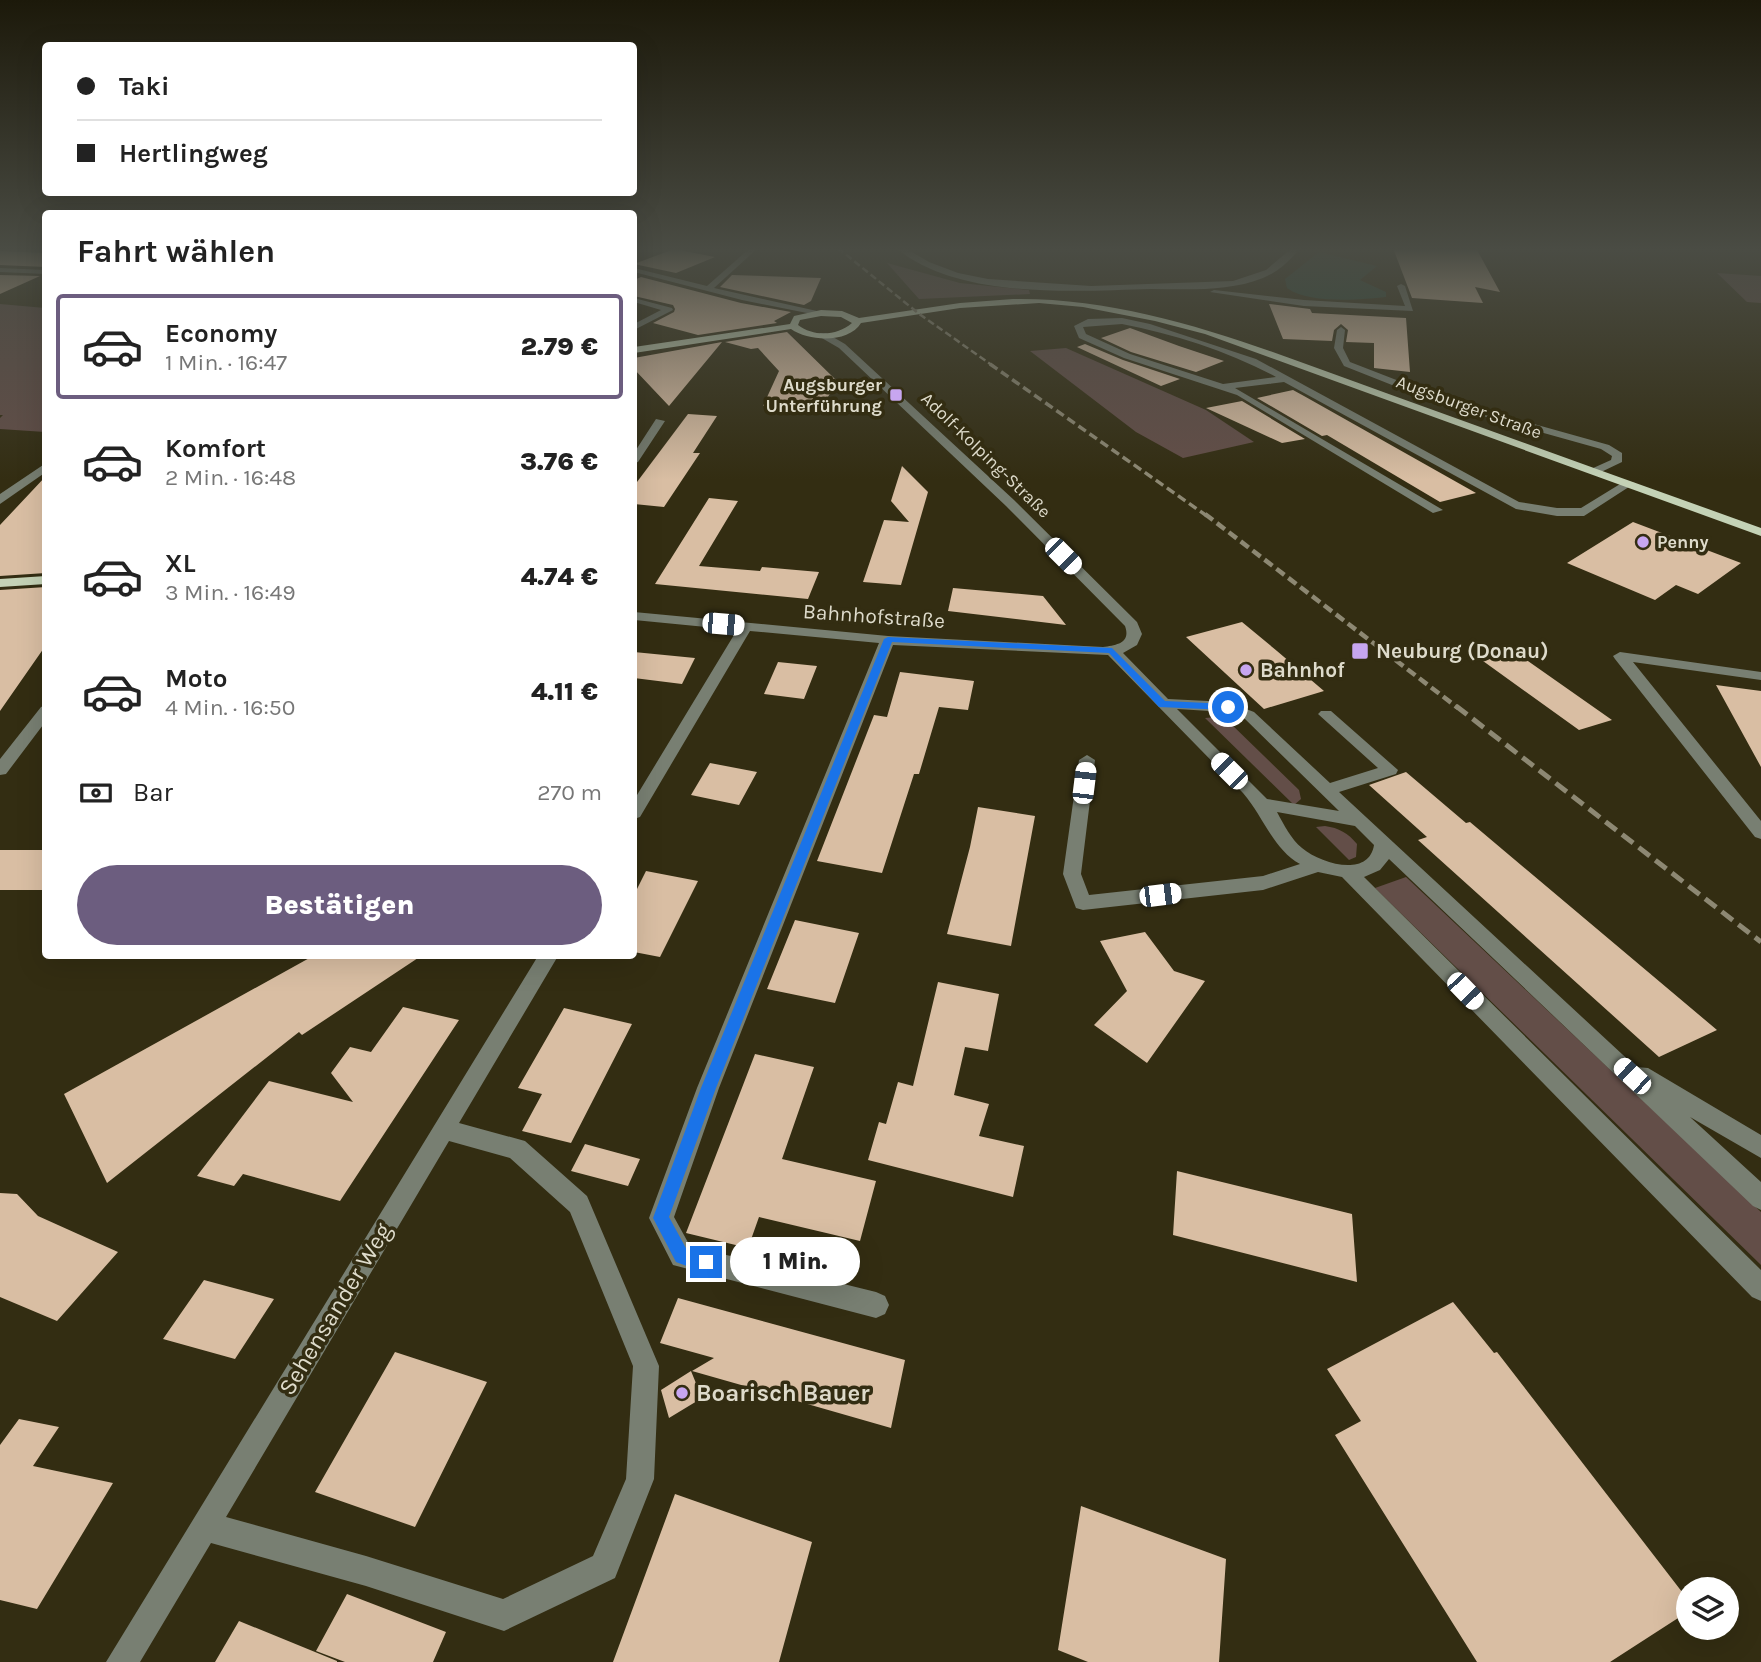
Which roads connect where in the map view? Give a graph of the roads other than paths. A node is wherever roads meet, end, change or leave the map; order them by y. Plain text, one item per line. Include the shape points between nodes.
1 (779, 326) edge
2 (796, 326) edge
3 (852, 326) edge
4 (1079, 326) edge
5 (1144, 326) edge
6 (1183, 326) edge
7 (850, 330) junction
8 (1341, 330) dead end
9 (823, 335) junction
10 (842, 346) junction
11 (637, 350) edge
12 (1286, 379) junction
13 (1220, 387) junction
14 (660, 421) dead end
15 (637, 456) edge
16 (42, 469) edge
17 (1595, 471) junction
18 (1629, 483) junction
19 (0, 500) edge
20 (1437, 510) dead end
21 (1761, 532) edge
22 (42, 580) edge
23 (0, 583) edge
24 (637, 616) edge
25 (746, 626) junction
26 (888, 639) junction
27 (1112, 650) junction
28 (1761, 676) edge
29 (1163, 704) junction
30 (1326, 714) dead end
31 (42, 715) edge
32 (1087, 760) dead end
33 (0, 770) edge
34 (1329, 789) junction
35 (1262, 804) junction
36 (637, 808) edge
37 (1361, 821) junction
38 (1761, 833) edge
39 (1383, 843) junction
40 (1319, 865) junction
41 (1348, 872) junction
42 (546, 959) edge
43 (1613, 1059) junction
44 (443, 1129) junction
45 (1761, 1147) edge
46 (1761, 1198) edge
47 (1761, 1288) edge
48 (876, 1305) dead end
49 (204, 1525) junction
50 (122, 1662) edge

1 - 11 main road
2 - 9 main road via 801,332
3 - 7 main road
4 - 13 street via 1082,336 1116,351
5 - 12 street via 1253,361
6 - 17 main road, Augsburger Straße
7 - 9 main road
7 - 10 street
8 - 17 street via 1339,355 1347,364 1444,401 1605,446 1618,455 1616,462
9 - 10 street, Adolf-Kolping-Straße
10 - 27 street, Adolf-Kolping-Straße via 1132,625 1132,642
12 - 13 street
12 - 18 street via 1516,505 1584,512
13 - 20 street via 1241,393
14 - 15 street
16 - 19 street
17 - 18 main road, Augsburger Straße
18 - 21 main road, Augsburger Straße
22 - 23 main road
24 - 25 street, Bahnhofstraße
25 - 26 street, Bahnhofstraße
25 - 36 street
26 - 27 street, Bahnhofstraße
26 - 48 street via 661,1218 682,1256
27 - 29 street
28 - 38 street via 1620,656
29 - 34 street via 1228,707 1249,715
29 - 35 street
30 - 34 street via 1390,771
31 - 33 street
32 - 40 street via 1072,874 1083,904 1263,883
34 - 37 street
35 - 37 street
35 - 40 street via 1283,839 1299,855
37 - 39 street
39 - 41 street via 1384,852 1372,867
39 - 43 street
40 - 41 street
41 - 47 street
42 - 44 street, Sehensander Weg
43 - 45 street
43 - 46 street
44 - 49 street, Sehensander Weg
44 - 49 street via 517,1149 579,1204 646,1366 640,1479 604,1567 504,1615
49 - 50 street, Sehensander Weg

